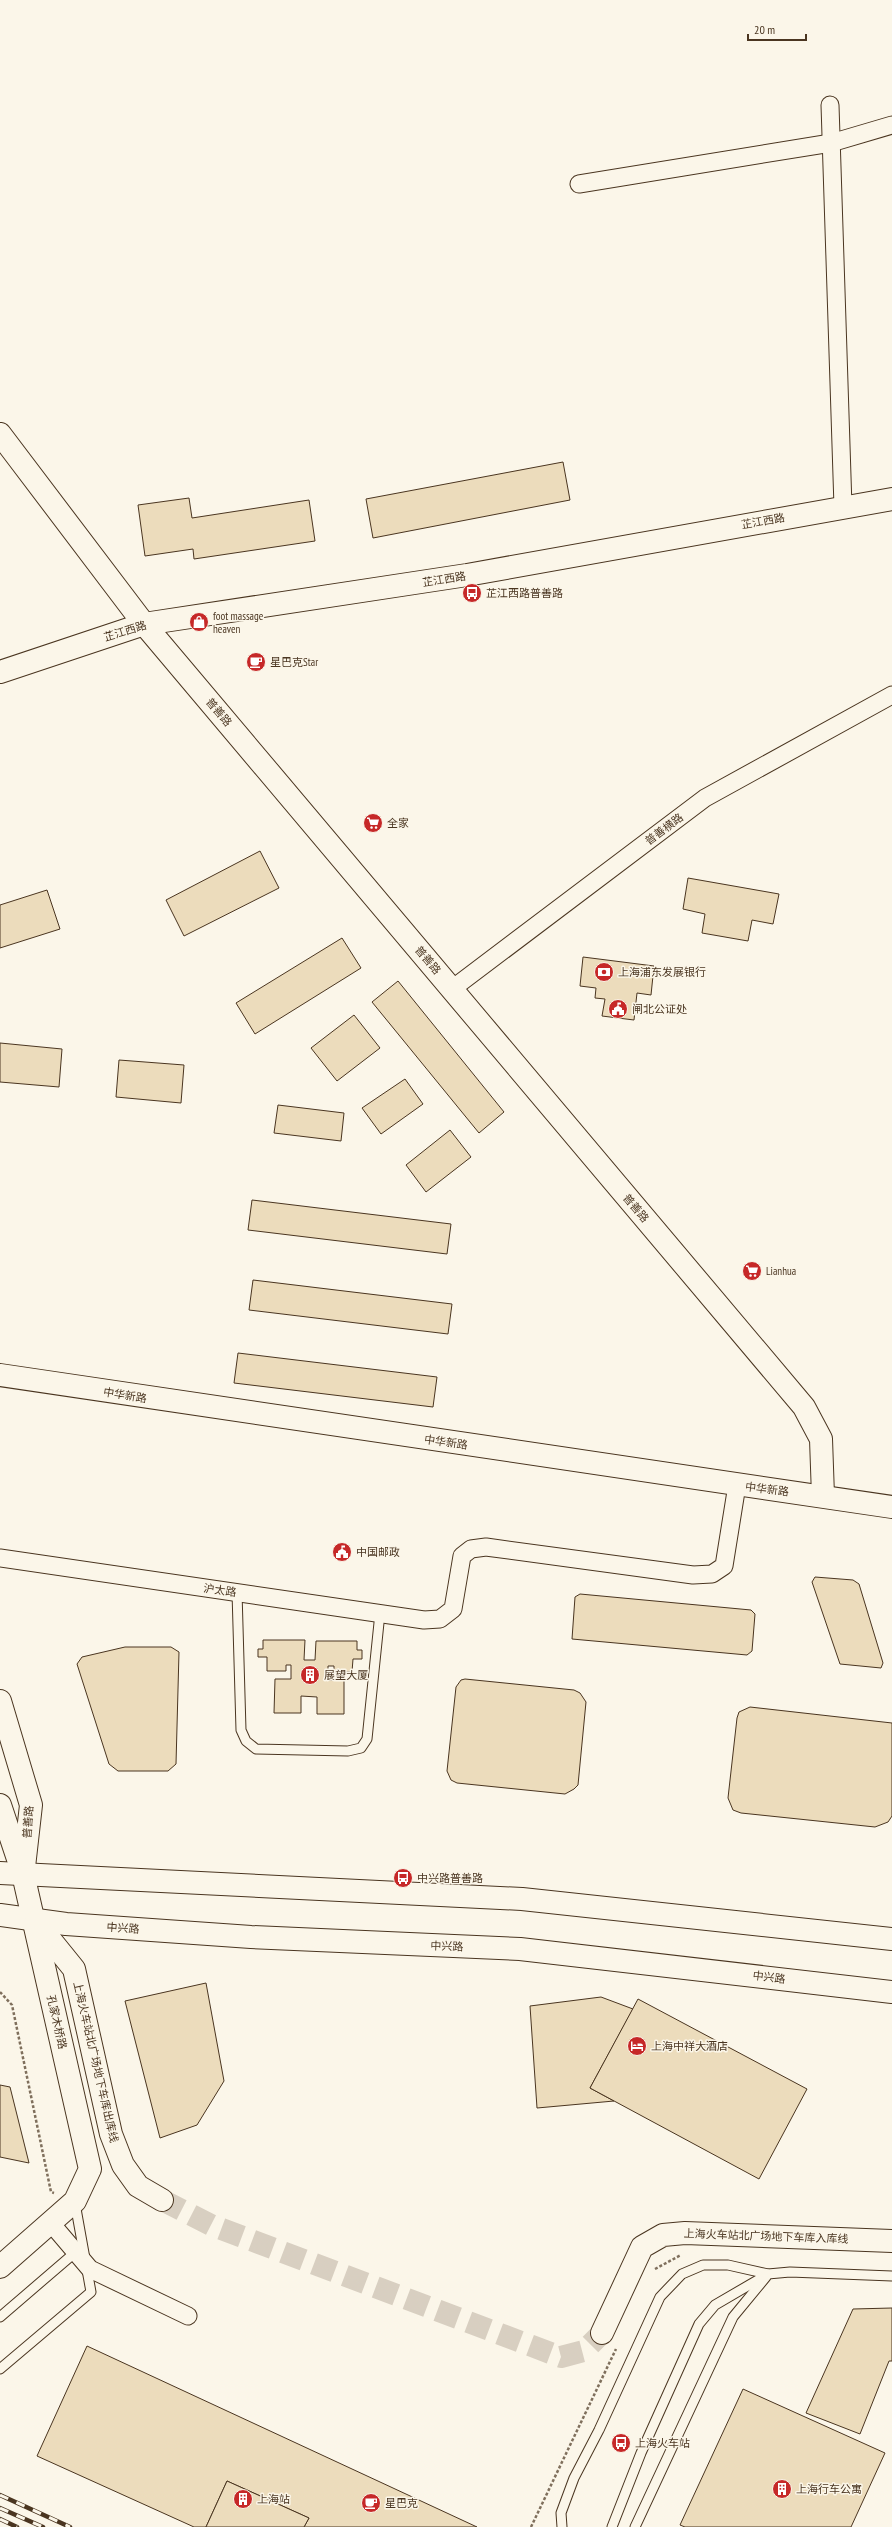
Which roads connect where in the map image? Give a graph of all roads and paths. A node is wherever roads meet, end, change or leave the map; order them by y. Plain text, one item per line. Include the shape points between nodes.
1 (830, 105) dead end
2 (892, 125) edge
3 (831, 143) junction
4 (579, 184) dead end
5 (0, 434) edge
6 (892, 499) edge
7 (842, 507) junction
8 (144, 624) junction
9 (0, 672) edge
10 (892, 695) edge
11 (452, 989) junction
12 (0, 1376) edge
13 (737, 1485) junction
14 (823, 1496) junction
15 (892, 1507) edge
16 (0, 1558) edge
17 (237, 1592) junction
18 (380, 1614) junction
19 (0, 1701) edge
20 (0, 1805) edge
21 (0, 1873) edge
22 (23, 1874) junction
23 (0, 1915) edge
24 (33, 1918) junction
25 (892, 1940) edge
26 (0, 1992) edge
27 (892, 1992) edge
28 (162, 2200) tunnel mouth
29 (75, 2201) junction
30 (50, 2222) junction
31 (892, 2241) edge
32 (686, 2252) dead end
33 (82, 2254) junction
34 (0, 2267) edge
35 (653, 2270) dead end
36 (768, 2274) junction
37 (892, 2276) edge
38 (188, 2316) dead end
39 (0, 2317) edge
40 (611, 2337) joint
41 (0, 2369) edge
42 (531, 2527) edge
43 (562, 2527) edge
44 (612, 2527) edge
45 (635, 2527) edge

1 - 3 street
2 - 3 street
3 - 4 street
3 - 7 street
5 - 8 street, 普善路
6 - 7 street, 芷江西路
7 - 8 street, 芷江西路 via 467,575
8 - 9 street, 芷江西路
8 - 11 street, 普善路
10 - 11 street, 普善横路 via 705,798
11 - 14 street, 普善路 via 804,1407 821,1439
12 - 13 street, 中华新路
13 - 14 street, 中华新路
13 - 18 street, 沪太路 via 724,1566 712,1574 693,1575 486,1547 471,1549 462,1556 453,1609 440,1619 424,1620
14 - 15 street, 中华新路
16 - 17 street, 沪太路
17 - 18 street, 沪太路
17 - 18 lane via 242,1730 246,1741 256,1749 348,1751 361,1748 366,1739
19 - 22 street, 普善路 via 31,1805
20 - 22 street, 普善路
21 - 22 street
22 - 24 street, 孔家木桥路
22 - 25 street via 522,1899
23 - 24 street, 中兴路
24 - 27 street, 中兴路 via 66,1924 251,1937 520,1949
24 - 28 street, 上海火车站北广场地下车库出库线 via 74,1969 111,2134 123,2165 138,2186
24 - 29 street, 孔家木桥路 via 90,2169
26 - 29 path via 12,2005 51,2192
29 - 30 street
29 - 33 lane
30 - 33 street
30 - 34 street
31 - 40 street, 上海火车站北广场地下车库入库线 via 685,2233 663,2235 642,2247
32 - 35 path
33 - 38 street via 90,2268
33 - 39 lane
33 - 41 lane via 91,2292
36 - 37 lane via 790,2272
36 - 43 lane via 728,2265 703,2265 682,2274 660,2297 574,2478 561,2514
36 - 44 lane via 715,2305 700,2324 641,2453
36 - 45 lane via 733,2317
40 - 42 path

